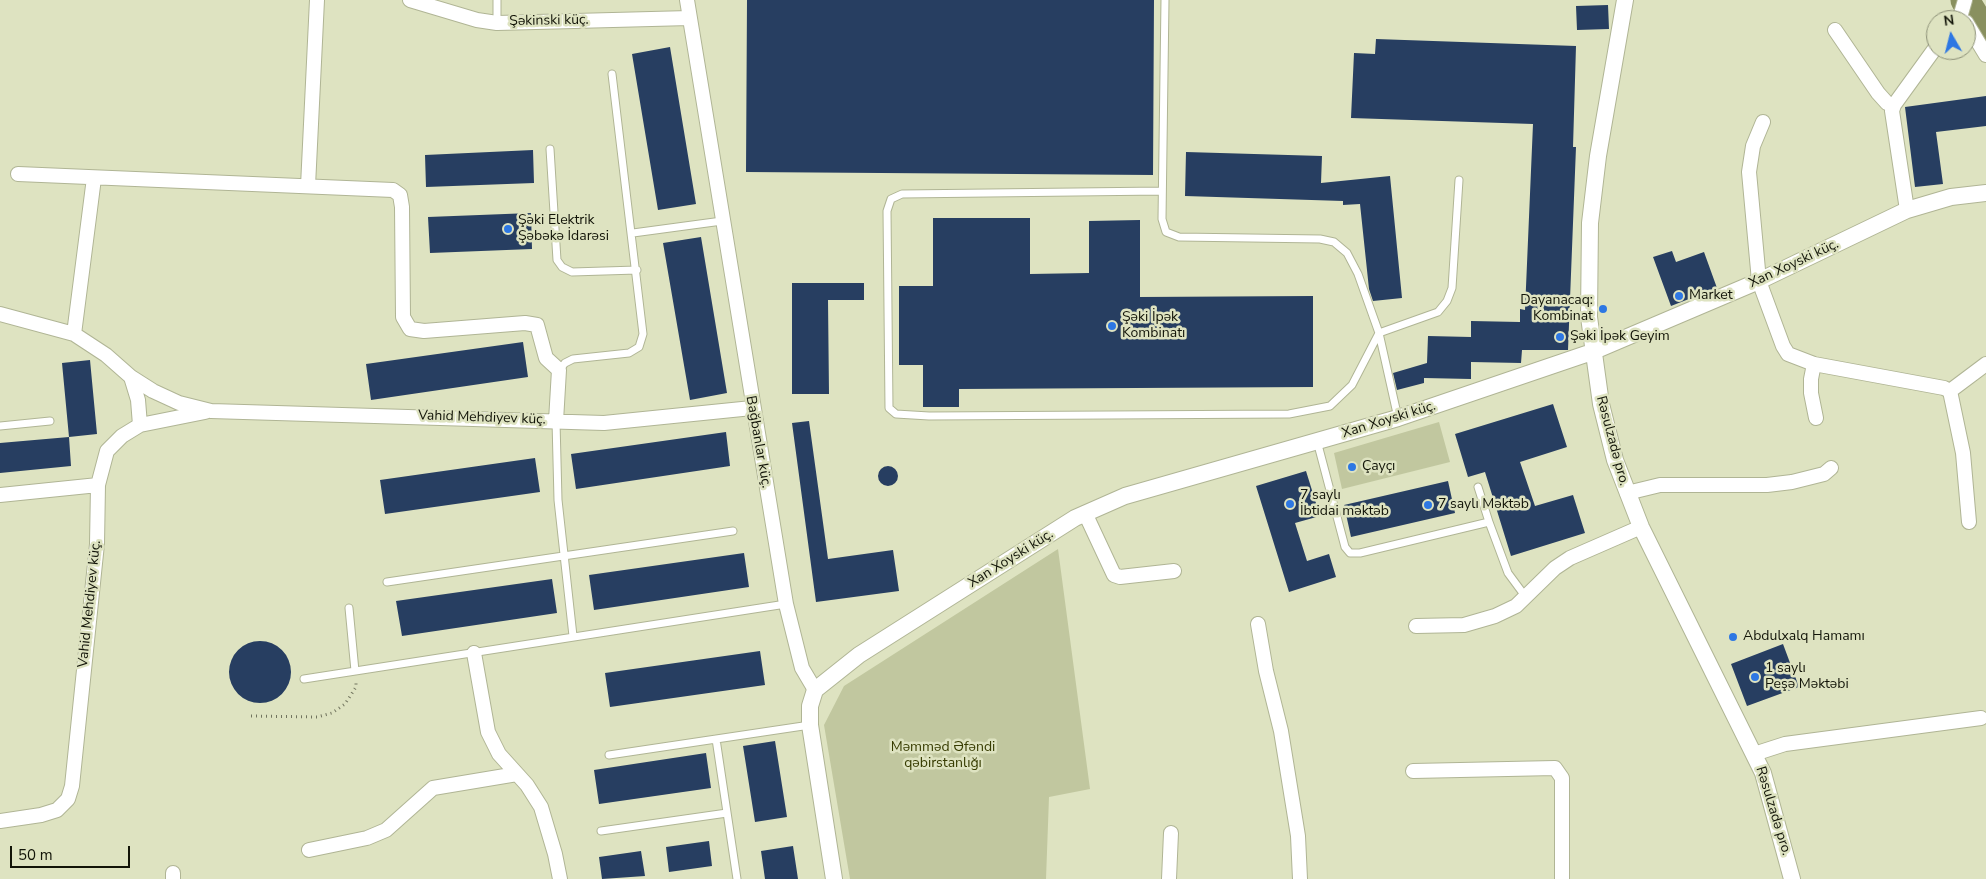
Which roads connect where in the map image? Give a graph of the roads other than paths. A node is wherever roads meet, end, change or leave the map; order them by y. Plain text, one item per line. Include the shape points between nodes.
1 (317, 0) edge
2 (410, 0) edge
3 (497, 0) edge
4 (687, 0) edge
5 (1166, 0) edge
6 (1625, 0) edge
7 (690, 18) junction
8 (497, 23) junction
9 (1835, 30) dead end
10 (1976, 38) edge
11 (1986, 55) edge
12 (1927, 60) edge
13 (612, 74) dead end
14 (1894, 105) junction
15 (1763, 122) dead end
16 (550, 149) dead end
17 (18, 174) dead end
18 (94, 178) junction
19 (1459, 180) dead end
20 (308, 186) junction
21 (1162, 192) junction
22 (1986, 193) edge
23 (1907, 210) junction
24 (722, 221) junction
25 (633, 233) junction
26 (637, 270) junction
27 (1759, 281) junction
28 (0, 314) edge
29 (1379, 333) junction
30 (74, 334) junction
31 (1592, 352) junction
32 (1814, 364) junction
33 (1986, 364) edge
34 (559, 370) junction
35 (131, 377) junction
36 (1950, 392) junction
37 (752, 408) junction
38 (211, 411) junction
39 (1398, 418) junction
40 (1816, 418) dead end
41 (50, 421) dead end
42 (556, 421) junction
43 (140, 425) junction
44 (0, 426) edge
45 (1317, 441) junction
46 (1831, 468) dead end
47 (98, 485) junction
48 (1478, 487) dead end
49 (1627, 493) junction
50 (0, 495) edge
51 (1085, 513) junction
52 (1489, 522) junction
53 (1969, 522) dead end
54 (1641, 527) junction
55 (733, 531) dead end
56 (564, 554) junction
57 (1174, 570) dead end
58 (388, 582) dead end
59 (1525, 596) junction
60 (786, 604) junction
61 (349, 608) dead end
62 (1258, 624) dead end
63 (1416, 626) dead end
64 (573, 636) junction
65 (474, 653) junction
66 (355, 671) junction
67 (304, 679) dead end
68 (815, 690) junction
69 (1981, 718) dead end
70 (810, 725) junction
71 (716, 738) junction
72 (1754, 754) junction
73 (610, 755) dead end
74 (1413, 771) dead end
75 (517, 774) junction
76 (727, 813) junction
77 (0, 821) edge
78 (601, 831) dead end
79 (1172, 833) dead end
80 (309, 850) dead end
81 (560, 879) edge
82 (737, 879) edge
83 (834, 879) edge
84 (1170, 879) edge
85 (1300, 879) edge
86 (1562, 879) edge
87 (1792, 879) edge

1 - 20 street
2 - 8 street, Şəkinski küç.
3 - 8 lane
4 - 7 street, Bağbanlar küç.
5 - 21 lane
6 - 31 street, Rəsulzadə pro. via 1590,223
7 - 8 street, Şəkinski küç.
7 - 24 street, Bağbanlar küç.
9 - 14 street via 1878,93 1887,103
10 - 11 street
12 - 14 street
13 - 25 lane
14 - 23 street via 1892,111
15 - 27 street via 1753,146 1749,172
16 - 26 lane via 557,260 562,268 572,272
17 - 18 street
18 - 20 street
18 - 30 street
19 - 29 lane via 1452,288 1447,301 1438,312
20 - 34 street via 393,190 400,196 403,317 410,329 537,325 546,358
21 - 29 lane via 1162,219 1166,232 1179,237 1320,239 1334,242 1347,253 1358,274
21 - 29 lane via 902,194 891,199 887,211 889,408 896,414 929,416 1289,414 1330,406 1352,385
22 - 23 street, Xan Xoyski küç. via 1951,197
23 - 27 street, Xan Xoyski küç.
24 - 25 lane
24 - 37 street, Bağbanlar küç.
25 - 26 lane
26 - 34 lane via 643,334 640,346 629,353 573,359
27 - 31 street, Xan Xoyski küç.
27 - 32 street via 1788,354
28 - 30 street, Vahid Mehdiyev küç.
29 - 39 lane
30 - 35 street, Vahid Mehdiyev küç. via 106,355
31 - 39 street, Xan Xoyski küç.
31 - 49 street, Rəsulzadə pro. via 1606,428
32 - 36 street via 1944,388
32 - 40 street via 1811,386
33 - 36 street
34 - 42 street
35 - 38 street, Vahid Mehdiyev küç. via 180,403
35 - 43 street via 138,400
36 - 53 street via 1963,454
37 - 42 street, Vahid Mehdiyev küç. via 633,421
37 - 60 street, Bağbanlar küç.
38 - 42 street, Vahid Mehdiyev küç.
38 - 43 street, Vahid Mehdiyev küç.
39 - 45 street, Xan Xoyski küç.
41 - 44 lane
42 - 56 lane via 557,492
43 - 47 street, Vahid Mehdiyev küç. via 106,451
45 - 51 street, Xan Xoyski küç. via 1125,496
45 - 52 lane via 1345,547 1350,553
46 - 49 street via 1824,474 1792,482 1767,485 1660,484
47 - 50 street
47 - 77 street, Vahid Mehdiyev küç. via 97,544 72,786 68,799 58,810
48 - 52 lane
49 - 54 street, Rəsulzadə pro.
51 - 57 street via 1114,575
51 - 68 street, Xan Xoyski küç. via 859,655
52 - 59 lane via 1508,573
54 - 59 street via 1570,558
54 - 72 street, Rəsulzadə pro.
55 - 56 lane
56 - 58 lane
56 - 64 lane
59 - 63 street via 1516,606 1487,618 1464,624
60 - 64 lane
60 - 68 street, Bağbanlar küç. via 802,668
61 - 66 lane
62 - 85 street via 1281,731 1298,836
64 - 65 lane
65 - 66 lane
65 - 75 street via 488,732 499,754
66 - 67 lane
68 - 70 street via 810,706
69 - 72 street via 1785,744
70 - 71 lane
70 - 83 street
71 - 73 lane
71 - 76 lane
72 - 87 street, Rəsulzadə pro. via 1770,795
74 - 86 street via 1555,768 1562,778
75 - 80 street via 433,788 386,830 367,838
75 - 81 street via 541,807 556,854
76 - 78 lane
76 - 82 lane
79 - 84 street

